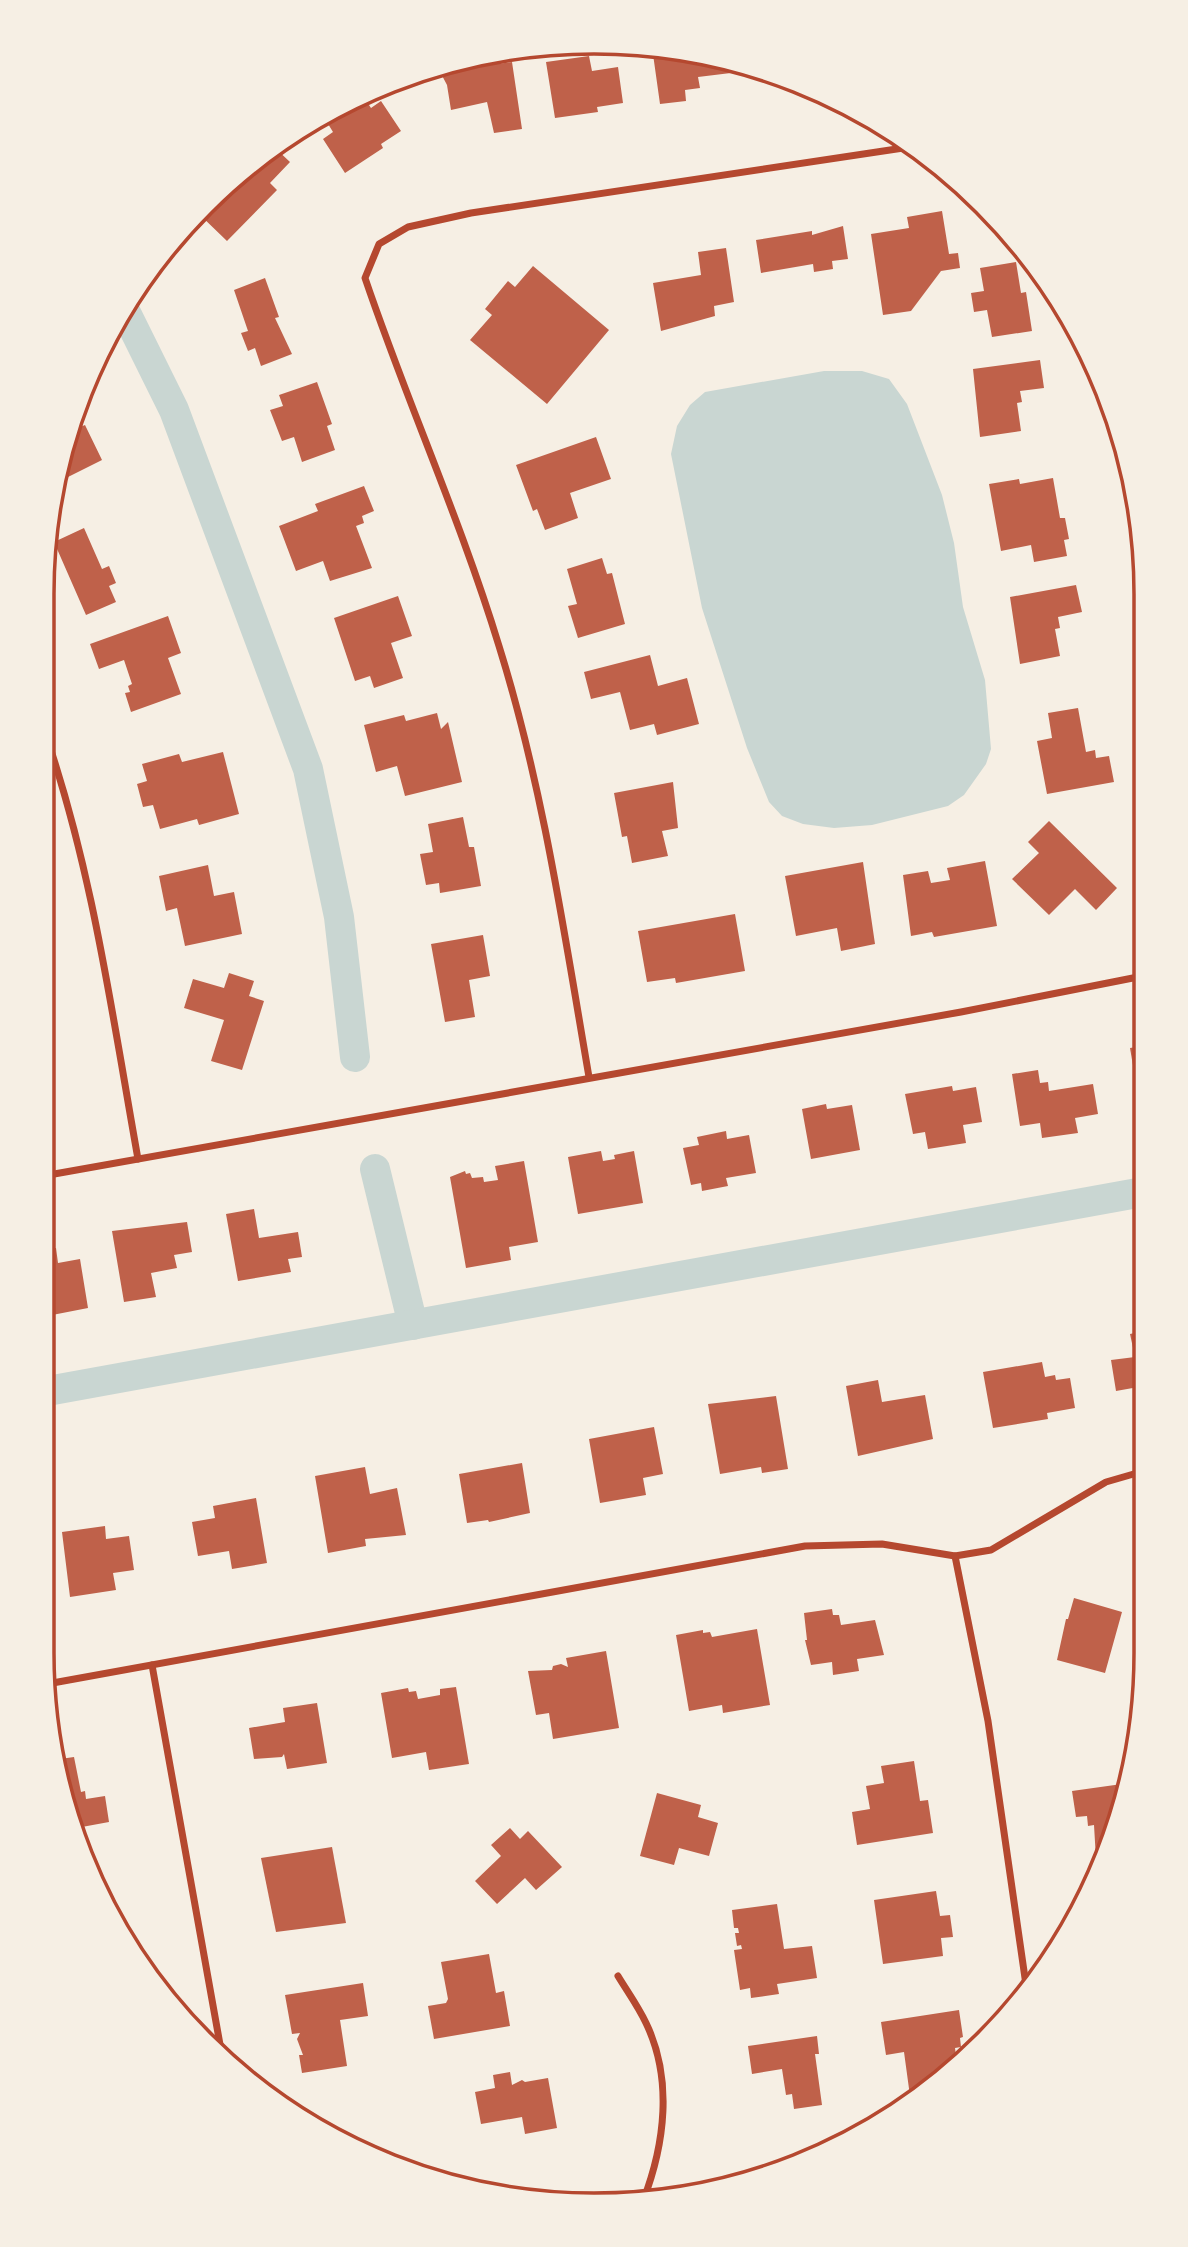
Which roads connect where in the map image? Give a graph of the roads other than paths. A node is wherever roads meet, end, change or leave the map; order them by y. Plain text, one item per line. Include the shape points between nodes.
1 (899, 149) edge
2 (54, 761) edge
3 (1134, 978) edge
4 (589, 1077) junction
5 (138, 1159) junction
6 (54, 1174) edge
7 (1134, 1474) edge
8 (955, 1556) junction
9 (152, 1665) junction
10 (55, 1683) edge
11 (618, 1976) dead end
12 (1025, 1978) edge
13 (220, 2042) edge
14 (646, 2190) edge

1 - 4 street via 471,213 408,228 379,244 365,278 397,373 460,528 522,725 543,808
2 - 5 street via 97,931
3 - 4 street
4 - 5 street
5 - 6 street
7 - 8 street via 1106,1482 990,1550
8 - 9 street via 882,1544 805,1546
8 - 12 street via 988,1721
9 - 10 street
9 - 13 street
11 - 14 street via 646,2023 659,2064 660,2147

